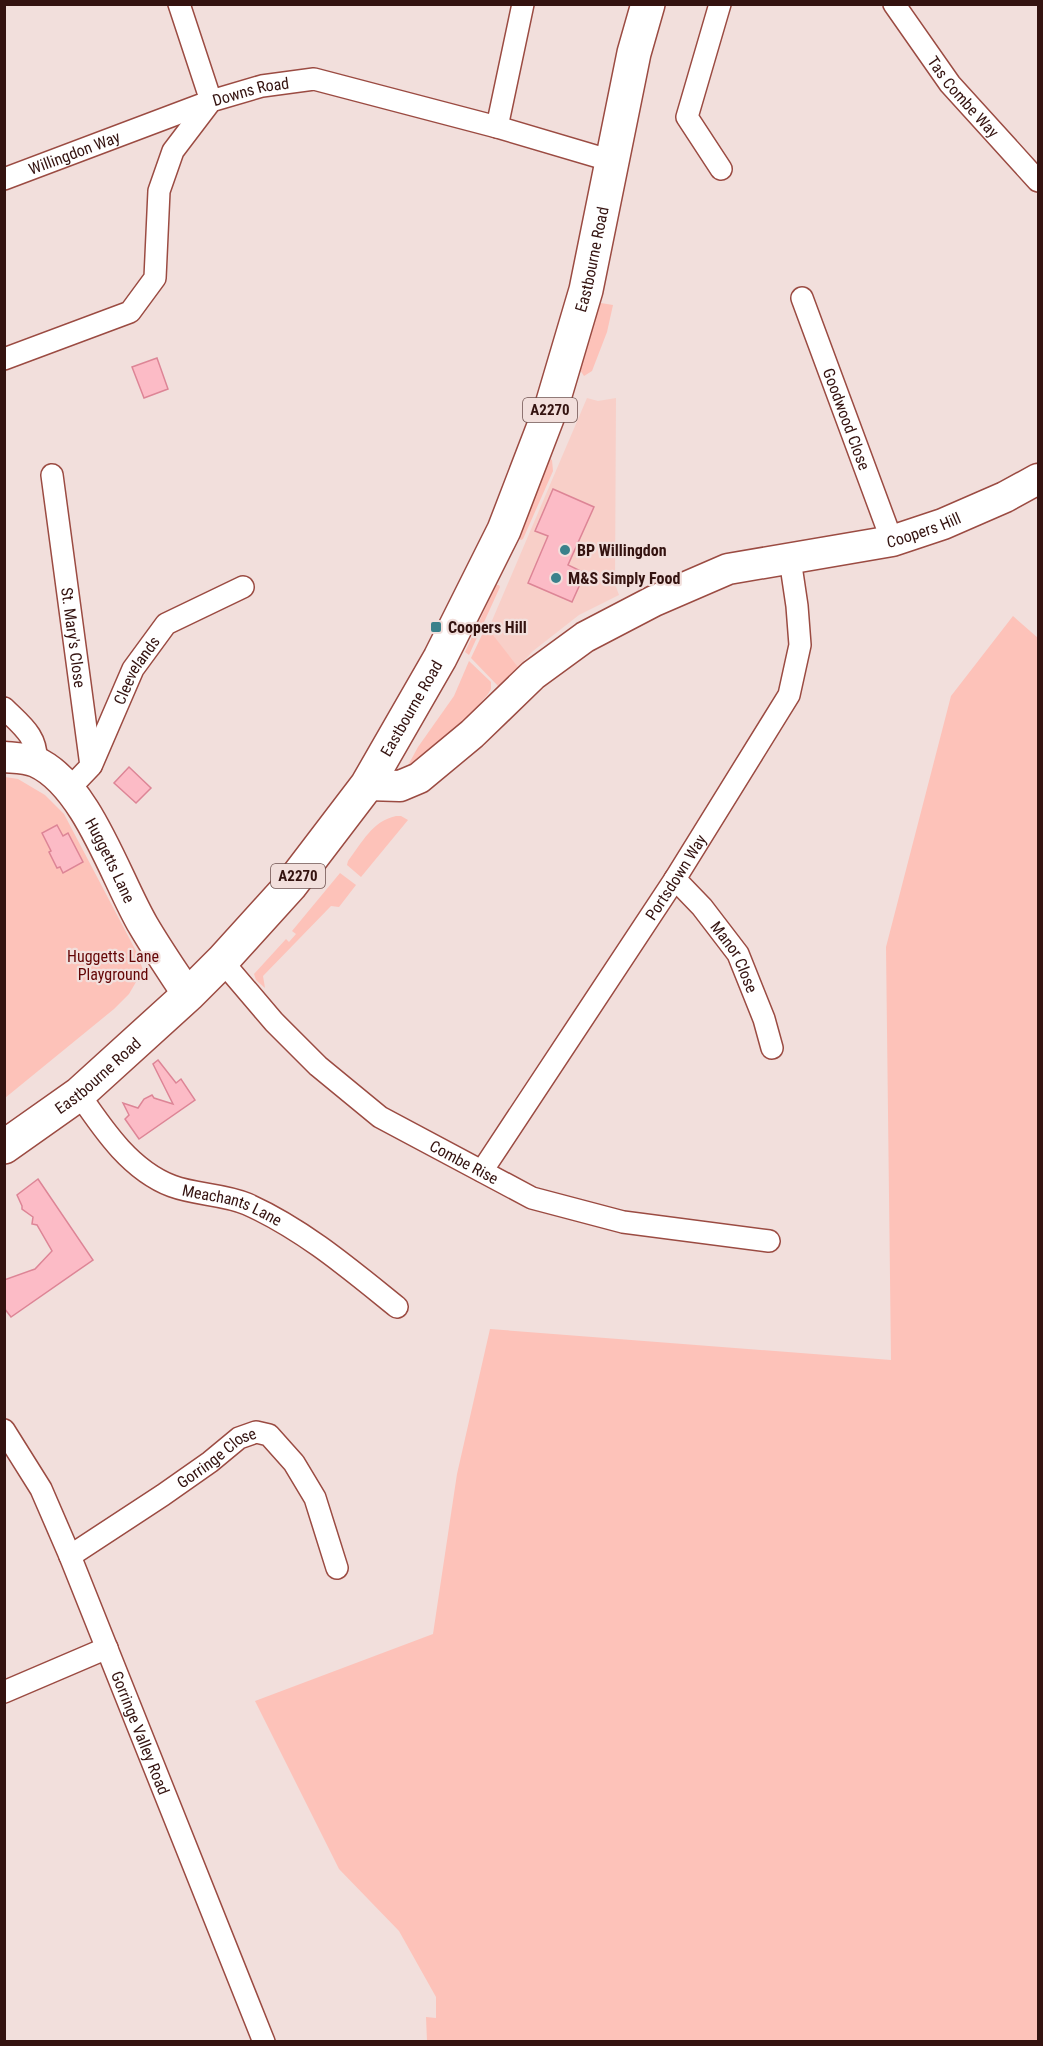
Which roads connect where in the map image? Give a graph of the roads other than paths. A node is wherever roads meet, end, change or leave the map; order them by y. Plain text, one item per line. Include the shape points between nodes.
1 (179, 4) edge
2 (523, 4) edge
3 (648, 4) edge
4 (720, 4) edge
5 (894, 4) edge
6 (211, 101) junction
7 (497, 127) junction
8 (143, 128) junction
9 (173, 151) junction
10 (612, 161) junction
11 (721, 169) dead end
12 (4, 179) edge
13 (1038, 181) edge
14 (802, 298) dead end
15 (4, 358) edge
16 (52, 475) dead end
17 (1038, 479) edge
18 (892, 541) junction
19 (790, 559) junction
20 (243, 587) dead end
21 (4, 708) edge
22 (4, 757) edge
23 (36, 762) junction
24 (91, 766) junction
25 (367, 785) junction
26 (69, 789) junction
27 (675, 879) junction
28 (222, 961) junction
29 (188, 995) junction
30 (772, 1048) dead end
31 (79, 1094) junction
32 (4, 1147) edge
33 (482, 1171) junction
34 (769, 1241) dead end
35 (397, 1307) dead end
36 (4, 1430) edge
37 (70, 1556) junction
38 (337, 1568) dead end
39 (107, 1648) junction
40 (4, 1692) edge
41 (264, 2042) edge

1 - 6 street
2 - 7 street
3 - 10 main road, Eastbourne Road / A2270
4 - 11 street via 687,117
5 - 13 street, Tas Combe Way via 950,84
6 - 7 street, Downs Road via 262,86 314,80
6 - 8 street, Willingdon Way
6 - 9 street, Downs Road
7 - 10 street, Downs Road
8 - 9 street
8 - 12 street, Willingdon Way
9 - 15 street, Downs Road via 159,191 155,278 130,312
10 - 25 main road, Eastbourne Road / A2270 via 586,290 552,405 504,531 440,658
14 - 18 street, Goodwood Close
16 - 24 street, St. Mary's Close
17 - 18 street, Coopers Hill via 944,524
18 - 19 street, Coopers Hill
19 - 25 street, Coopers Hill via 728,569 585,637 533,675 428,772 406,784
19 - 27 street, Portsdown Way via 800,645 789,694
20 - 24 street, Cleevelands via 166,624 133,669
21 - 23 street via 32,737
22 - 23 street, Huggetts Lane
23 - 26 street, Huggetts Lane
24 - 26 street
25 - 28 main road, Eastbourne Road / A2270 via 290,886
26 - 29 street, Huggetts Lane via 87,814 143,926
27 - 30 street, Manor Close via 738,954
27 - 33 street, Portsdown Way
28 - 29 main road, Eastbourne Road / A2270
28 - 33 street, Combe Rise via 318,1066 380,1117
29 - 31 main road, Eastbourne Road / A2270
31 - 32 main road, Eastbourne Road / A2270
31 - 35 street, Meachants Lane via 119,1148 156,1177 171,1186 244,1203 282,1222
33 - 34 street, Combe Rise via 532,1198 623,1222
36 - 37 street, Gorringe Valley Road via 40,1489
37 - 38 street, Gorringe Close via 163,1495 239,1438 256,1431 269,1435 294,1463 315,1498
37 - 39 street, Gorringe Valley Road
39 - 40 street
39 - 41 street, Gorringe Valley Road

